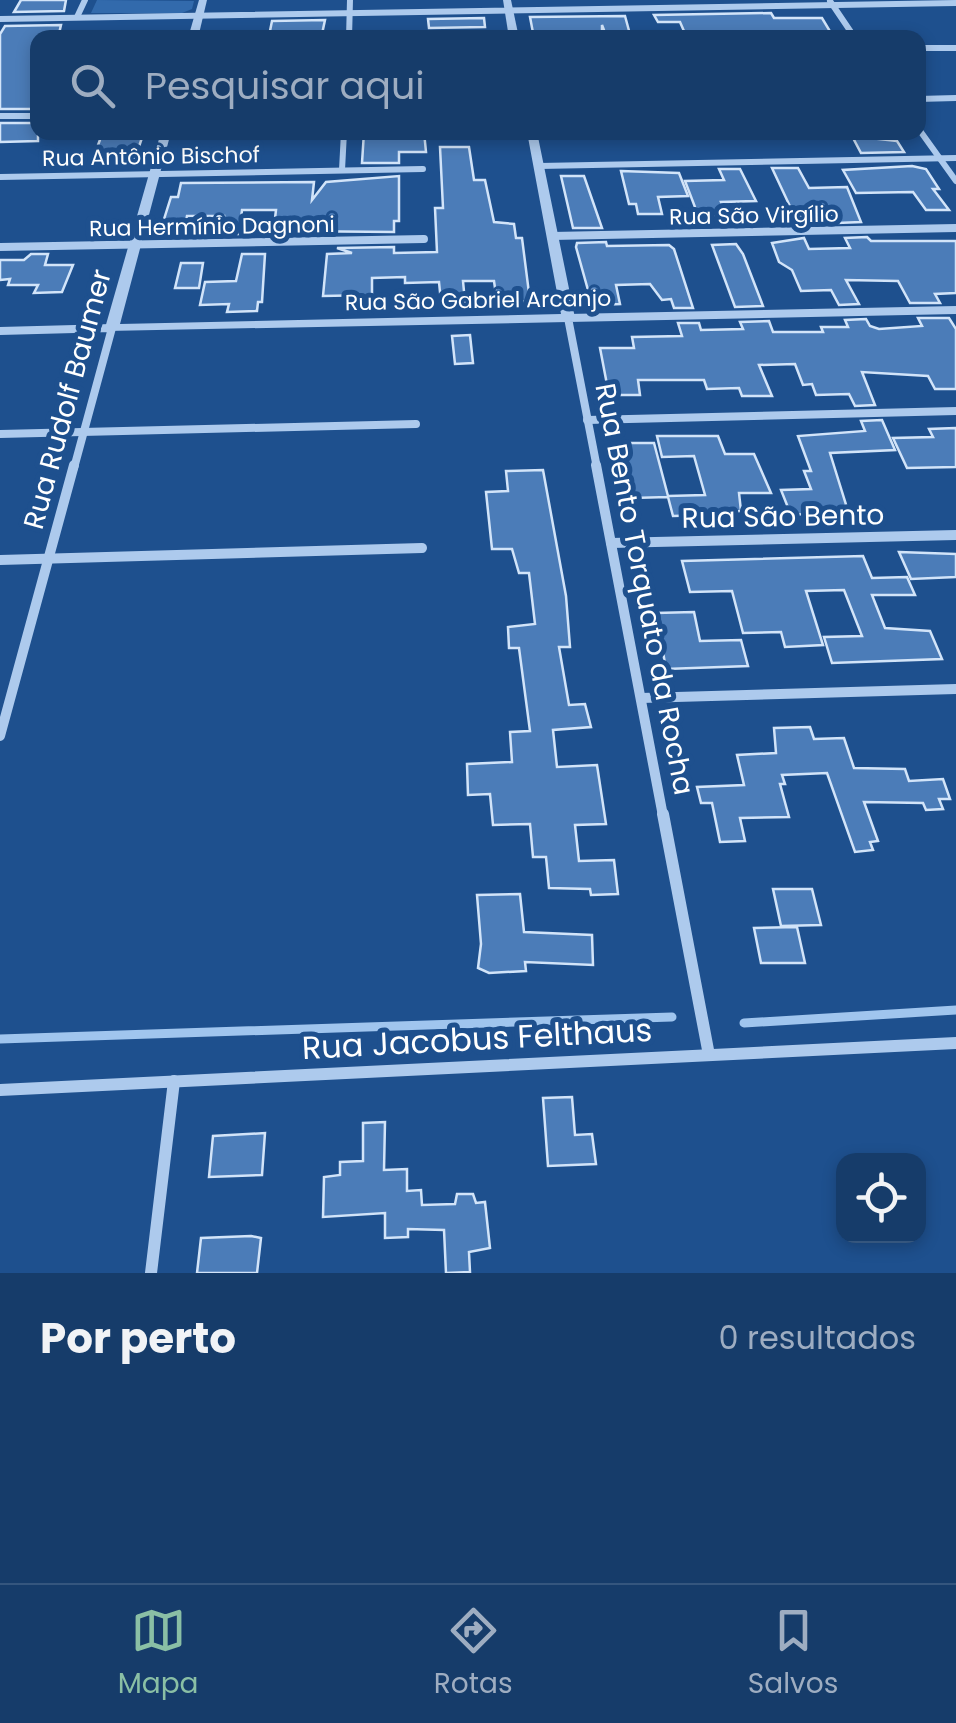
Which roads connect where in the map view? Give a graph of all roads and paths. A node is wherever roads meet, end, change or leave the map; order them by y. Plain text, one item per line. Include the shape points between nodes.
1 (85, 0) edge
2 (203, 0) edge
3 (350, 0) edge
4 (831, 2) edge
5 (956, 3) edge
6 (508, 5) edge
7 (350, 13) junction
8 (198, 15) junction
9 (77, 17) junction
10 (0, 18) edge
11 (194, 30) edge
12 (349, 30) edge
13 (513, 30) edge
14 (850, 30) edge
15 (926, 48) edge
16 (956, 48) edge
17 (956, 98) edge
18 (926, 99) edge
19 (0, 116) edge
20 (30, 116) edge
21 (926, 139) edge
22 (164, 140) edge
23 (344, 140) edge
24 (533, 140) edge
25 (956, 158) edge
26 (940, 159) junction
27 (538, 166) junction
28 (424, 168) dead end
29 (342, 170) junction
30 (155, 174) junction
31 (0, 176) edge
32 (956, 181) edge
33 (956, 228) edge
34 (552, 236) junction
35 (424, 239) dead end
36 (136, 245) junction
37 (0, 248) edge
38 (956, 310) edge
39 (568, 318) junction
40 (112, 328) junction
41 (0, 330) edge
42 (956, 412) edge
43 (587, 420) junction
44 (416, 424) dead end
45 (84, 432) junction
46 (0, 434) edge
47 (956, 535) edge
48 (611, 543) junction
49 (422, 548) dead end
50 (49, 558) junction
51 (0, 560) edge
52 (956, 689) edge
53 (640, 698) junction
54 (3, 717) edge
55 (0, 736) edge
56 (956, 1043) edge
57 (709, 1056) junction
58 (174, 1082) junction
59 (0, 1090) edge
60 (152, 1273) edge

1 - 9 street
2 - 8 street
3 - 7 street
4 - 5 street
4 - 6 street
4 - 14 street
6 - 7 street
6 - 13 street
7 - 8 street
7 - 12 street
8 - 9 street
8 - 11 street
9 - 10 street
15 - 16 street
17 - 18 street
19 - 20 street
21 - 26 street
22 - 30 street, Rua Rudolf Baumer
23 - 29 street
24 - 27 street, Rua Bento Torquato da Rocha
25 - 26 street
26 - 27 street
26 - 32 street
27 - 34 street, Rua Bento Torquato da Rocha
28 - 29 street, Rua Antônio Bischof
29 - 30 street, Rua Antônio Bischof
30 - 31 street, Rua Antônio Bischof
30 - 36 street, Rua Rudolf Baumer
33 - 34 street, Rua São Virgílio
34 - 39 street, Rua Bento Torquato da Rocha
35 - 36 street, Rua Hermínio Dagnoni
36 - 37 street, Rua Hermínio Dagnoni
36 - 40 street, Rua Rudolf Baumer
38 - 39 street, Rua São Gabriel Arcanjo
39 - 40 street, Rua São Gabriel Arcanjo
39 - 43 street, Rua Bento Torquato da Rocha
40 - 41 street, Rua São Gabriel Arcanjo
40 - 45 street, Rua Rudolf Baumer
42 - 43 street
43 - 48 street, Rua Bento Torquato da Rocha
44 - 45 street
45 - 46 street
45 - 50 street, Rua Rudolf Baumer
47 - 48 street, Rua São Bento
48 - 53 street, Rua Bento Torquato da Rocha
49 - 50 street
50 - 51 street
50 - 54 street, Rua Rudolf Baumer
52 - 53 street
53 - 57 street, Rua Bento Torquato da Rocha
54 - 55 street, Rua Rudolf Baumer
56 - 57 street, Rua Jacobus Felthaus
57 - 58 street, Rua Jacobus Felthaus
58 - 59 street, Rua Jacobus Felthaus
58 - 60 street

